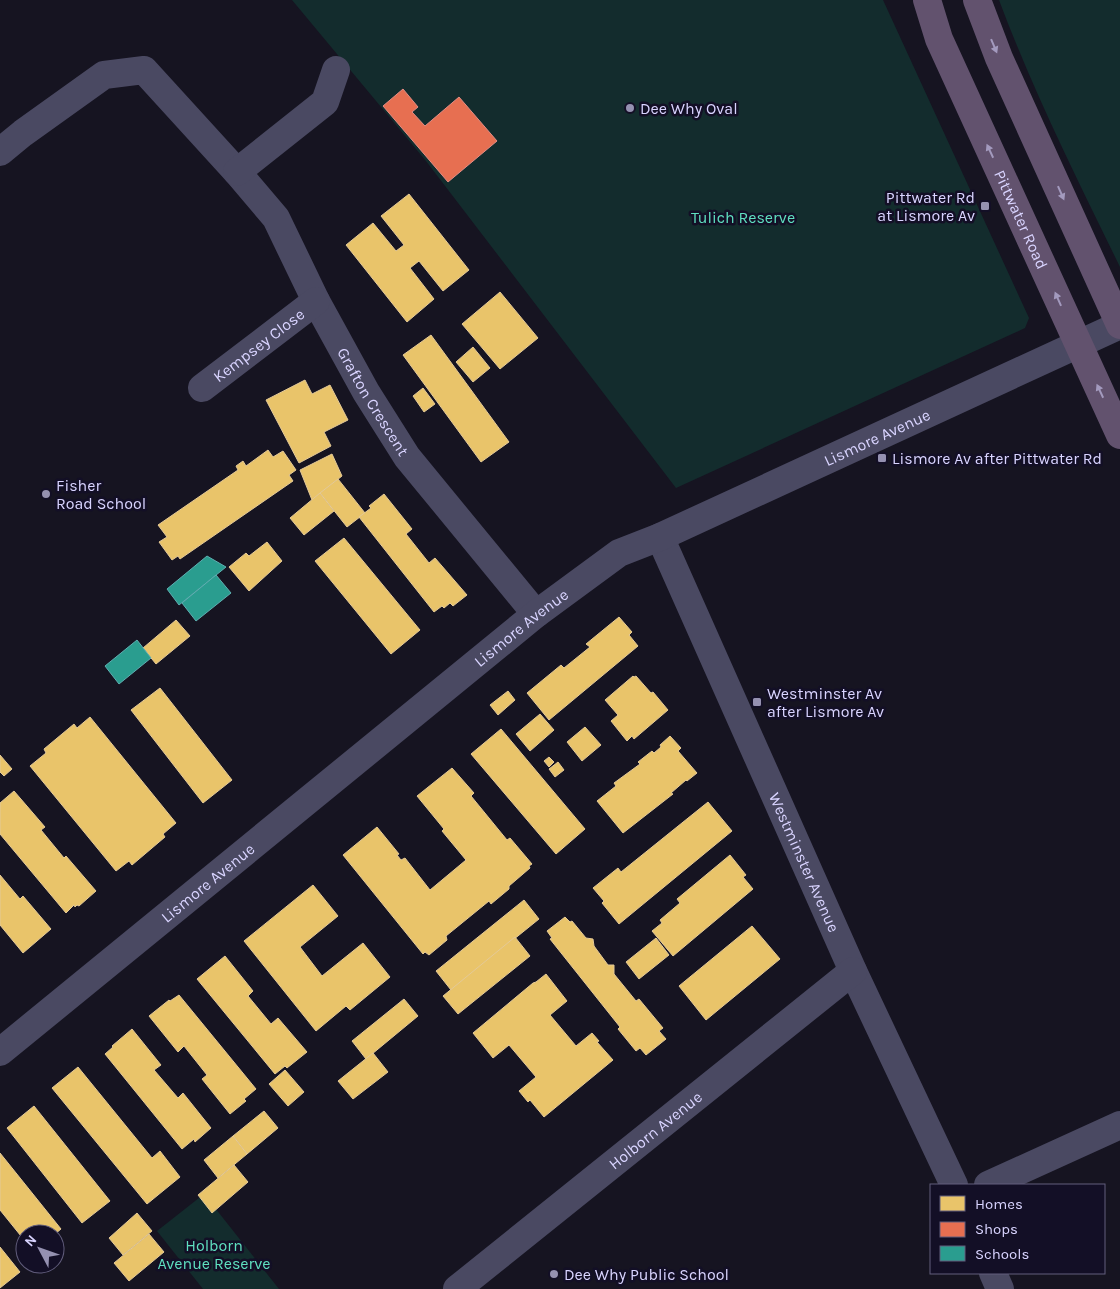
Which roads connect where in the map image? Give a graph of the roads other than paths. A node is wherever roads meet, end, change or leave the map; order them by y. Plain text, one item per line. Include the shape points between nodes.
1 (927, 0) edge
2 (977, 0) edge
3 (336, 70) dead end
4 (0, 152) edge
5 (237, 172) junction
6 (316, 301) junction
7 (1120, 325) edge
8 (1078, 344) junction
9 (202, 388) dead end
10 (1120, 435) edge
11 (660, 536) junction
12 (536, 614) junction
13 (853, 970) junction
14 (0, 1052) edge
15 (1120, 1126) edge
16 (954, 1184) edge
17 (990, 1184) edge
18 (993, 1274) edge
19 (457, 1289) edge
20 (1000, 1289) edge

8 -> 1 highway, Pittwater Road via 940,39
2 -> 7 highway via 999,58
3 - 5 street via 325,102
4 - 5 street, Grafton Crescent via 104,75 144,70
5 - 6 street, Grafton Crescent via 276,218
6 - 9 street, Kempsey Close
6 - 12 street, Grafton Crescent via 366,392 407,457
7 - 8 street, Lismore Avenue
10 -> 8 highway, Pittwater Road
8 - 11 street, Lismore Avenue
11 - 12 street, Lismore Avenue via 619,553
11 - 13 street, Westminster Avenue
12 - 14 street, Lismore Avenue
13 - 16 street, Westminster Avenue
13 - 19 street, Holborn Avenue
15 - 17 street
18 - 20 street

